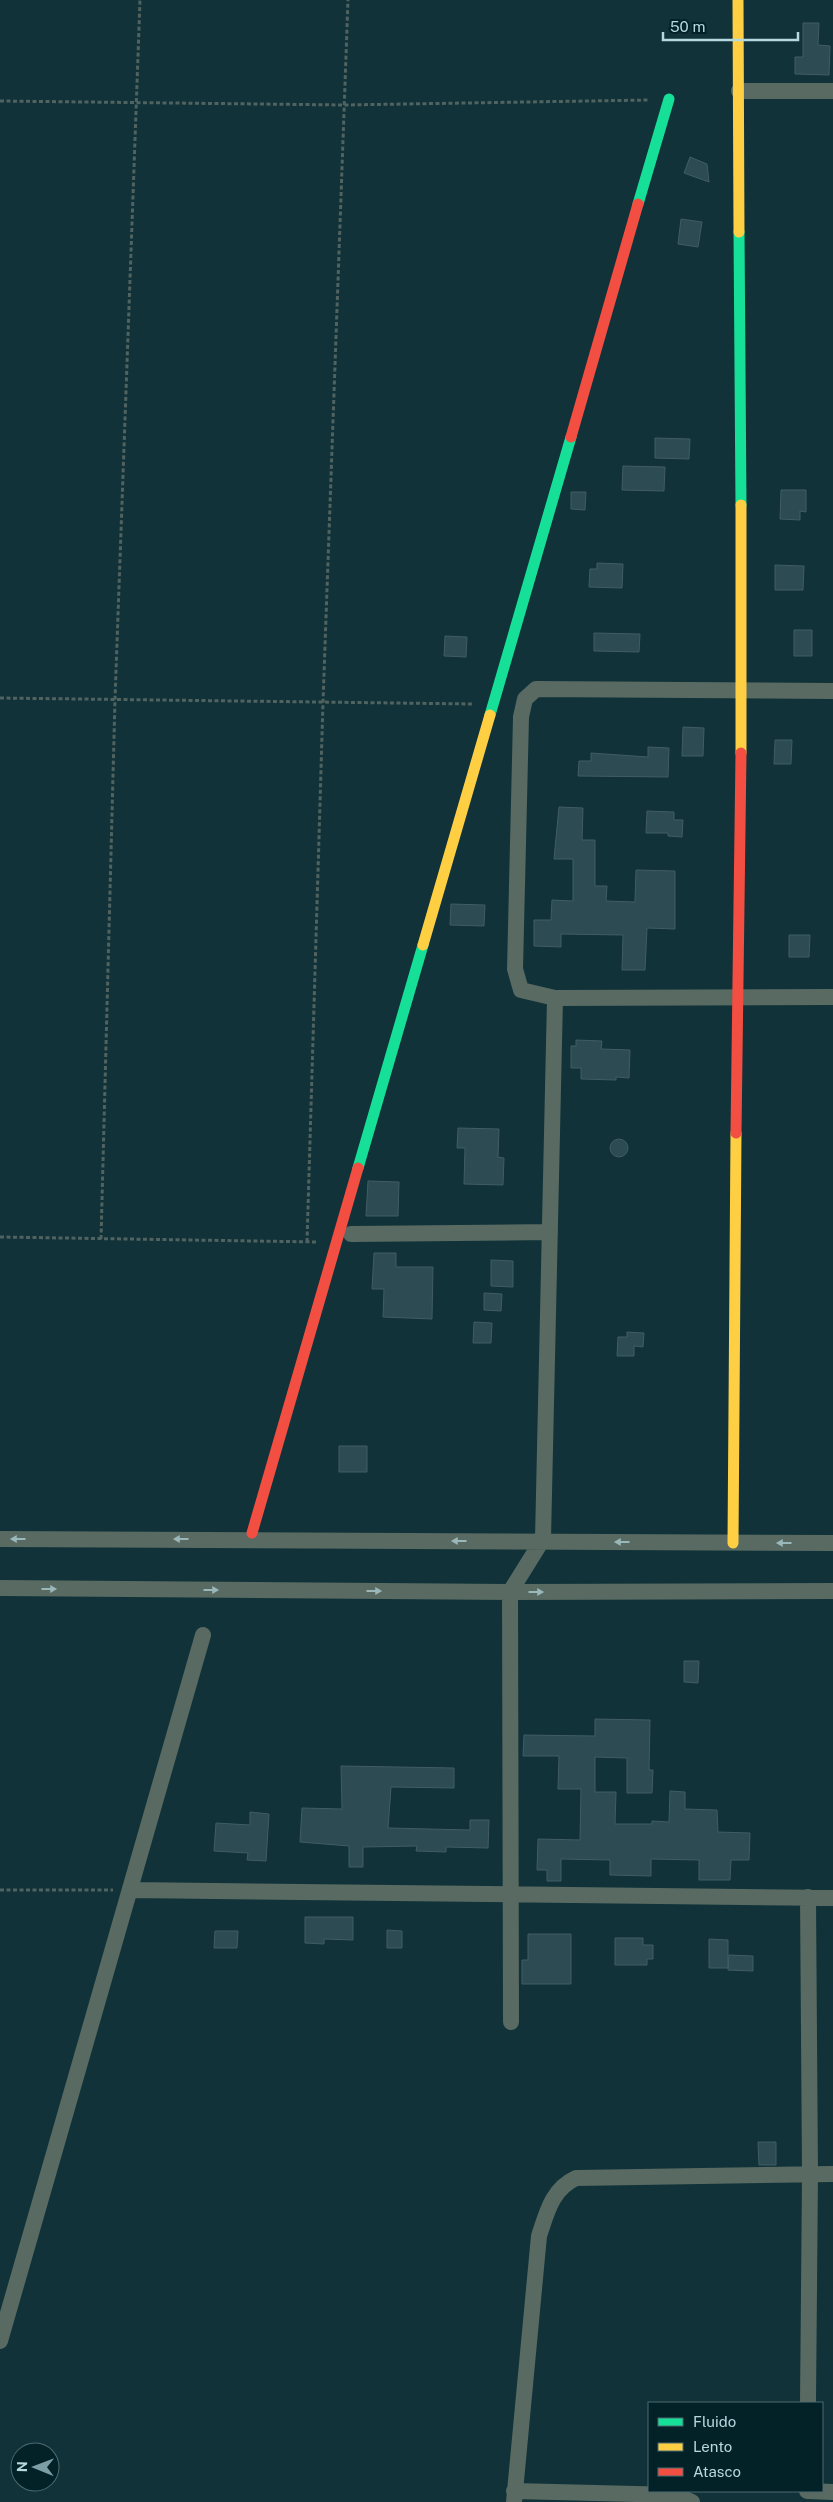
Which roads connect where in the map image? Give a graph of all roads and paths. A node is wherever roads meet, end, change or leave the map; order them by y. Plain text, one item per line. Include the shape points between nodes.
1 (140, 0) edge
2 (348, 0) edge
3 (738, 0) edge
4 (739, 91) junction
5 (833, 91) edge
6 (669, 100) joint
7 (0, 101) edge
8 (136, 101) junction
9 (344, 104) junction
10 (742, 691) junction
11 (833, 691) edge
12 (0, 698) edge
13 (114, 699) junction
14 (323, 702) junction
15 (493, 704) junction
16 (833, 997) edge
17 (555, 998) junction
18 (737, 998) junction
19 (550, 1232) junction
20 (351, 1234) dead end
21 (0, 1237) edge
22 (101, 1239) junction
23 (307, 1242) junction
24 (336, 1243) junction
25 (252, 1533) dead end
26 (0, 1539) edge
27 (541, 1541) junction
28 (734, 1543) junction
29 (833, 1543) edge
30 (0, 1588) edge
31 (833, 1591) edge
32 (510, 1592) junction
33 (203, 1635) dead end
34 (0, 1890) edge
35 (131, 1890) junction
36 (510, 1893) junction
37 (808, 1897) junction
38 (833, 1898) edge
39 (511, 2022) dead end
40 (810, 2174) junction
41 (833, 2174) edge
42 (0, 2341) edge
43 (808, 2402) edge
44 (514, 2496) edge
45 (692, 2502) edge

1 - 8 path
2 - 9 path
3 - 4 street
4 - 5 street
4 - 10 street
6 - 9 path
6 - 15 street
7 - 8 path
8 - 9 path
8 - 13 path
9 - 14 path
10 - 11 street
10 - 17 street via 536,690 525,699 521,717 514,969 521,990
10 - 18 street
12 - 13 path
13 - 14 path
13 - 22 path
14 - 15 path
14 - 23 path
15 - 24 street
16 - 18 street
17 - 18 street
17 - 19 street
18 - 28 street
19 - 20 street
19 - 27 street
21 - 22 path
22 - 23 path
23 - 24 path
24 - 25 street
27 -> 26 street
28 -> 27 street
27 - 32 street
29 -> 28 street
30 -> 32 street
32 -> 31 street
32 - 36 street
33 - 35 street
34 - 35 path
35 - 36 street
35 - 42 street
36 - 37 street
36 - 39 street
37 - 38 street
37 - 40 street
40 - 41 street
40 - 43 street
40 - 44 street via 576,2178 562,2184 548,2208 539,2236
44 - 45 street via 676,2495

